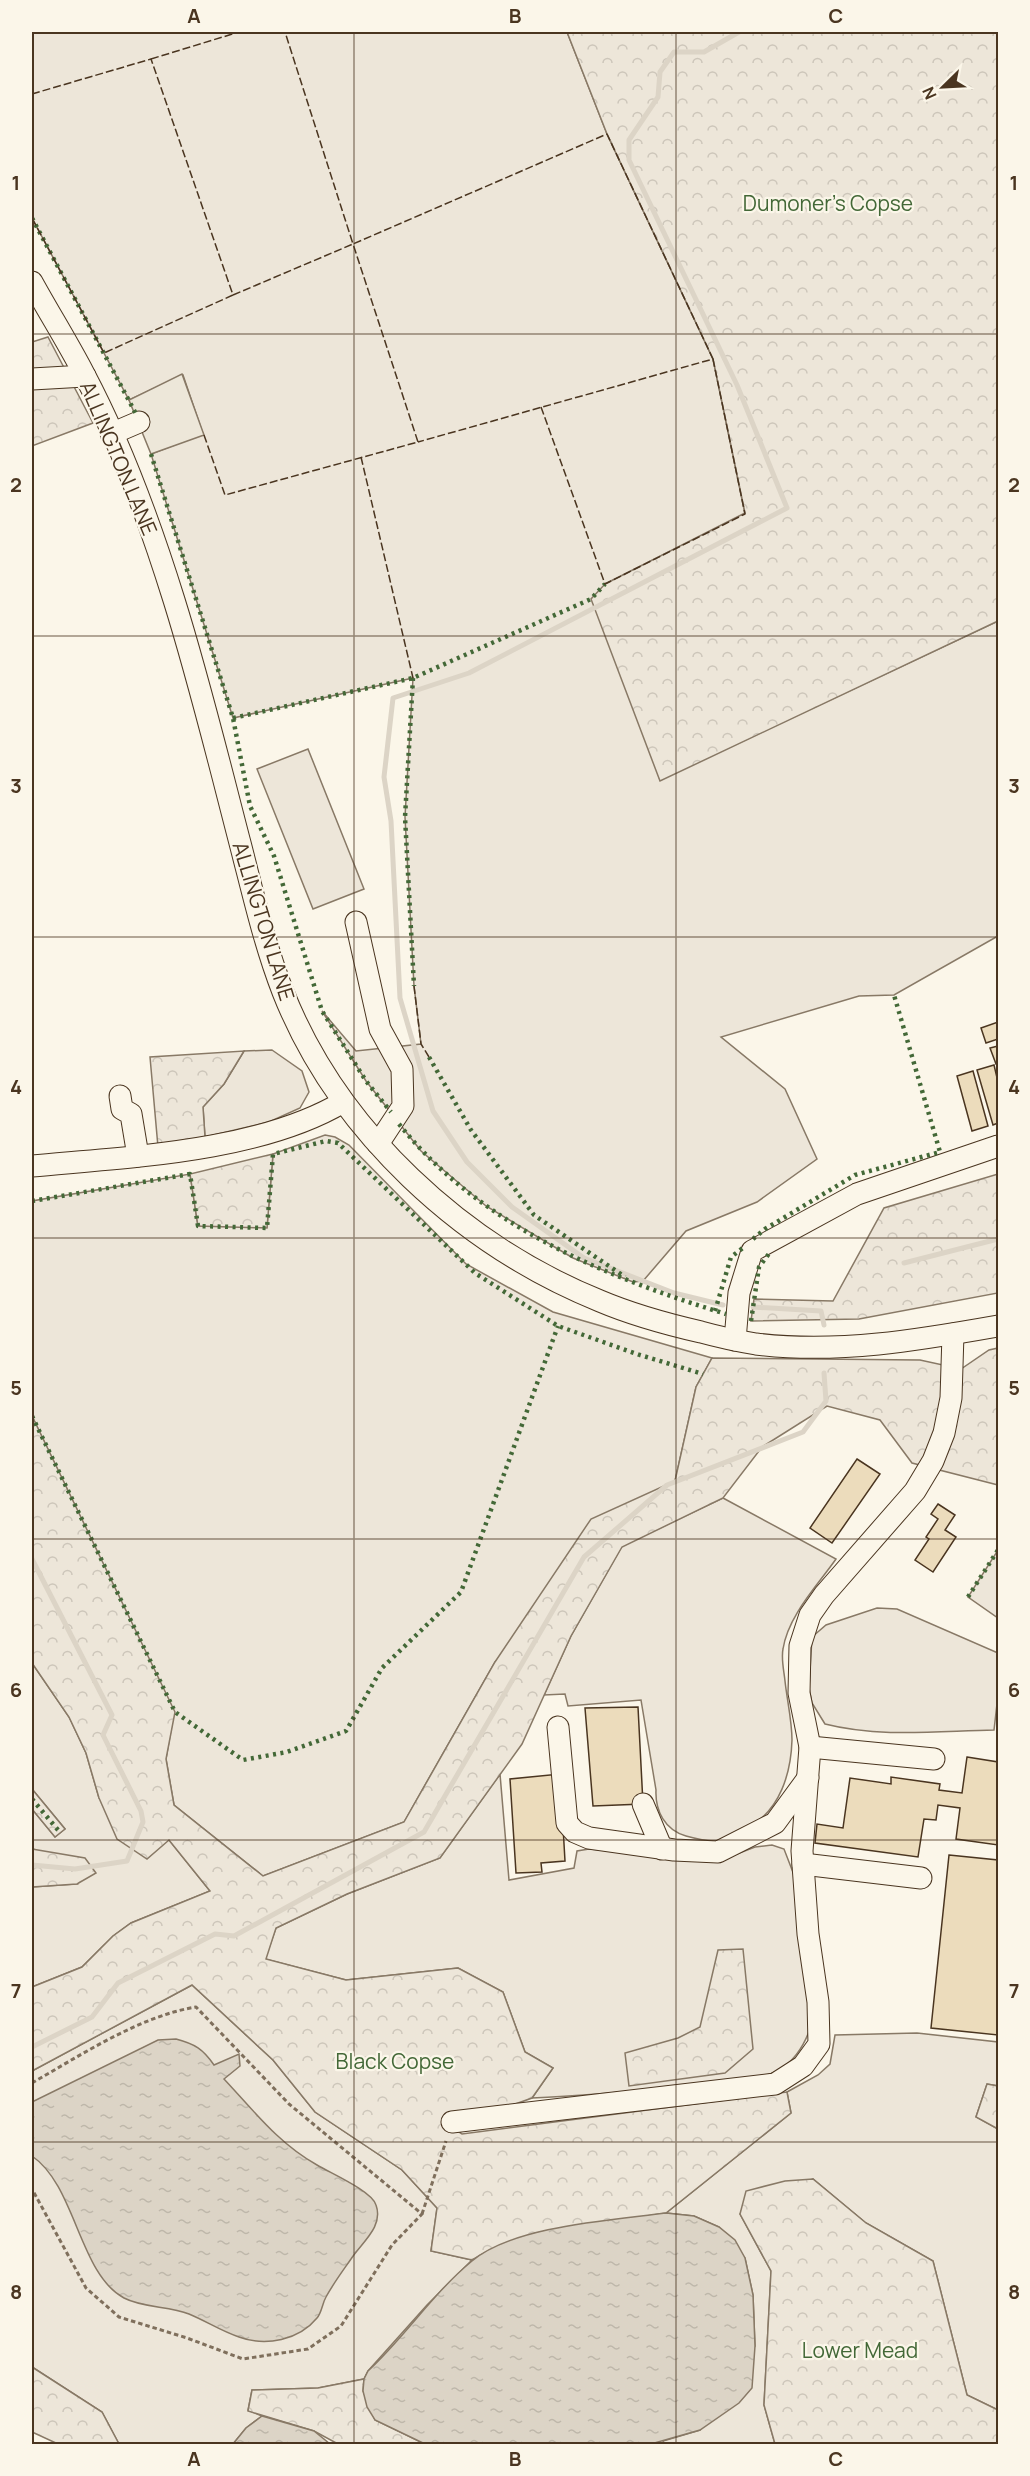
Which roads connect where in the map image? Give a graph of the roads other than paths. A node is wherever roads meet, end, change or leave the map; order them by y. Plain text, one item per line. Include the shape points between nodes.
1 (32, 282) edge
2 (85, 376) junction
3 (32, 379) edge
4 (139, 422) dead end
5 (111, 434) junction
6 (356, 922) dead end
7 (120, 1096) dead end
8 (343, 1102) junction
9 (378, 1144) junction
10 (999, 1146) edge
11 (138, 1156) junction
12 (32, 1166) edge
13 (999, 1326) edge
14 (953, 1334) junction
15 (735, 1340) junction
16 (558, 1727) dead end
17 (810, 1747) junction
18 (934, 1759) dead end
19 (809, 1777) junction
20 (643, 1804) dead end
21 (662, 1849) junction
22 (803, 1864) junction
23 (921, 1878) dead end
24 (452, 2122) road end

1 - 2 street, ALLINGTON LANE
2 - 3 street
2 - 5 street, ALLINGTON LANE
4 - 5 street
5 - 8 street, ALLINGTON LANE via 134,484 174,600 273,964 304,1036
6 - 9 street via 380,1029 402,1069 403,1106
7 - 11 street via 122,1109 131,1114
8 - 9 street, ALLINGTON LANE
8 - 11 street via 304,1122 254,1136
9 - 15 street, ALLINGTON LANE via 465,1225 556,1281 648,1319
10 - 15 street via 857,1194 752,1251 739,1293
11 - 12 street
13 - 14 street, ALLINGTON LANE
14 - 15 street, ALLINGTON LANE via 839,1347
14 - 17 street via 951,1398 933,1461 915,1491 824,1595 803,1632 799,1694
16 - 21 street via 570,1828 588,1838
17 - 18 street
17 - 19 street
19 - 21 street via 775,1823 718,1852
19 - 22 street
20 - 21 street
22 - 23 street
22 - 24 street via 819,2044 803,2066 775,2084

